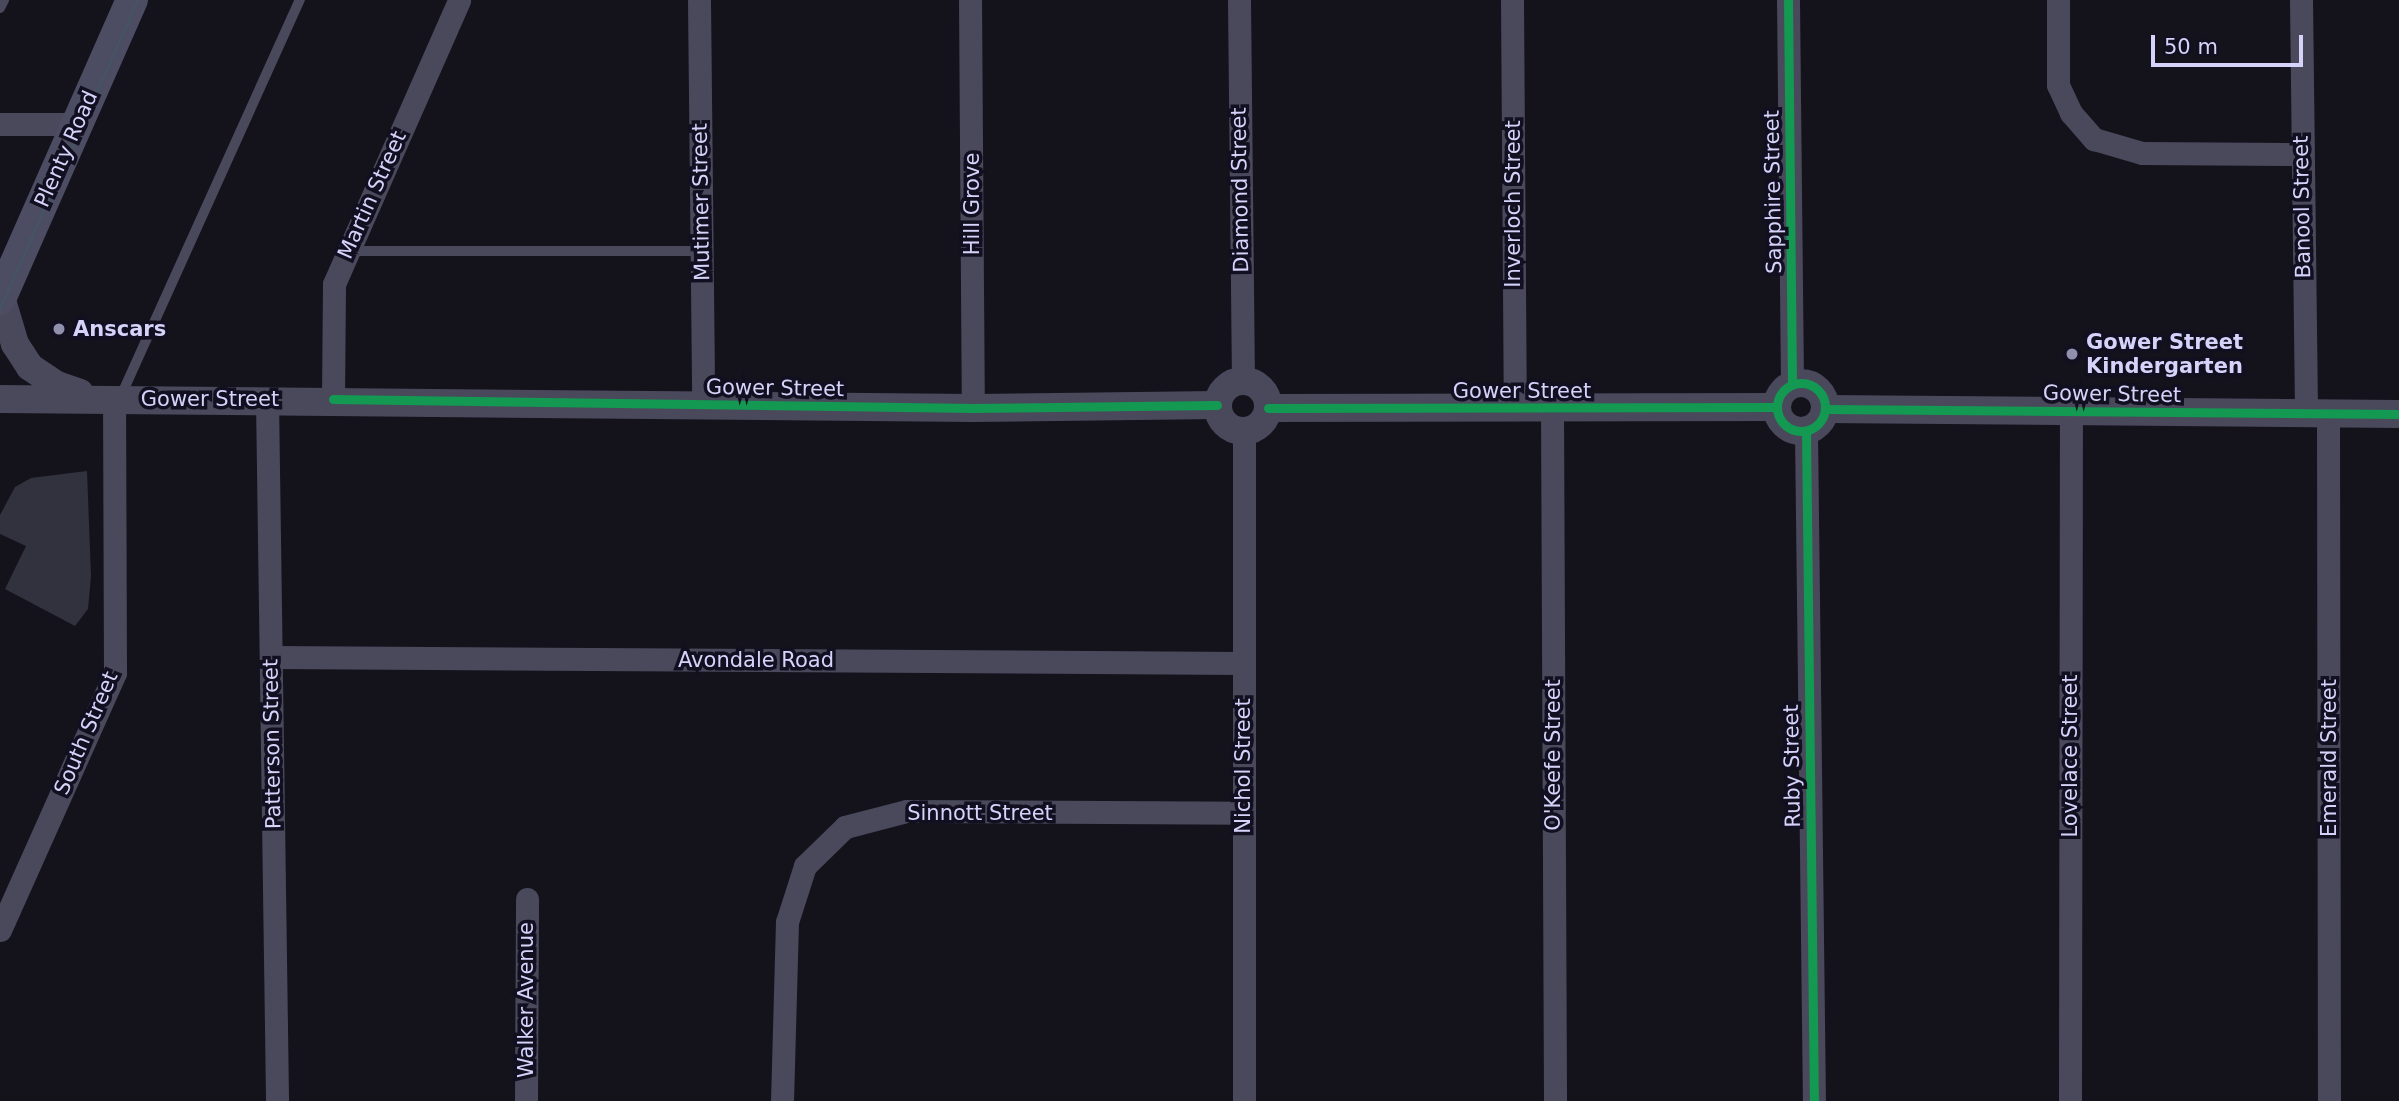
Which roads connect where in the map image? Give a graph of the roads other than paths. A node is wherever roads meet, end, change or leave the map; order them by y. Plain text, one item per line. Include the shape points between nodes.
1 (4, 0) edge
2 (132, 0) edge
3 (300, 0) edge
4 (459, 0) edge
5 (699, 0) edge
6 (970, 0) edge
7 (1239, 0) edge
8 (1512, 0) edge
9 (1788, 0) edge
10 (2059, 0) edge
11 (2301, 0) edge
12 (0, 8) edge
13 (0, 124) edge
14 (77, 124) junction
15 (2301, 153) junction
16 (347, 251) junction
17 (702, 251) junction
18 (0, 298) edge
19 (1243, 380) junction
20 (1792, 384) junction
21 (110, 398) junction
22 (0, 399) edge
23 (267, 399) junction
24 (333, 399) junction
25 (704, 404) junction
26 (1217, 405) junction
27 (1776, 407) junction
28 (973, 408) junction
29 (1268, 408) junction
30 (1552, 408) junction
31 (1515, 409) junction
32 (1826, 409) junction
33 (2071, 411) junction
34 (2317, 414) junction
35 (2399, 414) edge
36 (1244, 431) junction
37 (1806, 431) junction
38 (271, 657) junction
39 (1242, 663) junction
40 (1243, 814) junction
41 (527, 899) dead end
42 (0, 930) edge
43 (275, 1097) edge
44 (526, 1101) edge
45 (782, 1101) edge
46 (1244, 1101) edge
47 (1555, 1101) edge
48 (1814, 1101) edge
49 (2070, 1101) edge
50 (2329, 1101) edge

1 - 12 lane
2 - 14 main road, Plenty Road
3 - 21 lane
4 - 16 street, Martin Street
5 - 17 street, Mutimer Street
6 - 28 street, Hill Grove
7 - 19 street, Diamond Street
8 - 31 street, Inverloch Street
9 - 20 street, Sapphire Street
10 - 15 street via 2058,85 2071,113 2094,139 2142,153
11 - 15 street, Banool Street
13 - 14 street
14 - 18 main road, Plenty Road
15 - 34 street, Banool Street
16 - 17 lane
16 - 24 street, Martin Street via 334,284 331,310
17 - 25 street, Mutimer Street
18 - 21 street via 15,344 30,367 57,385
19 - 26 street via 1224,389
19 - 29 street via 1262,390
20 - 27 street via 1781,393
20 - 32 street via 1812,385
21 - 22 street, Gower Street
21 - 23 street, Gower Street
21 - 42 street, South Street via 115,673
23 - 24 street, Gower Street
23 - 38 street, Patterson Street
24 - 25 street, Gower Street
25 - 28 street, Gower Street
26 - 28 street, Gower Street
26 - 36 street via 1224,423
27 - 30 street, Gower Street
27 - 37 street via 1782,424
29 - 31 street, Gower Street
29 - 36 street via 1261,423
30 - 31 street, Gower Street
30 - 47 street, O'Keefe Street
32 - 33 street, Gower Street
32 - 37 street via 1819,424
33 - 34 street, Gower Street
33 - 49 street, Lovelace Street
34 - 35 street, Gower Street
34 - 50 street, Emerald Street
36 - 39 street, Nichol Street
37 - 48 street, Ruby Street
38 - 39 street, Avondale Road
38 - 43 street, Patterson Street
39 - 40 street, Nichol Street
40 - 45 street, Sinnott Street via 907,811 845,827 805,866 787,922
40 - 46 street, Nichol Street
41 - 44 street, Walker Avenue

